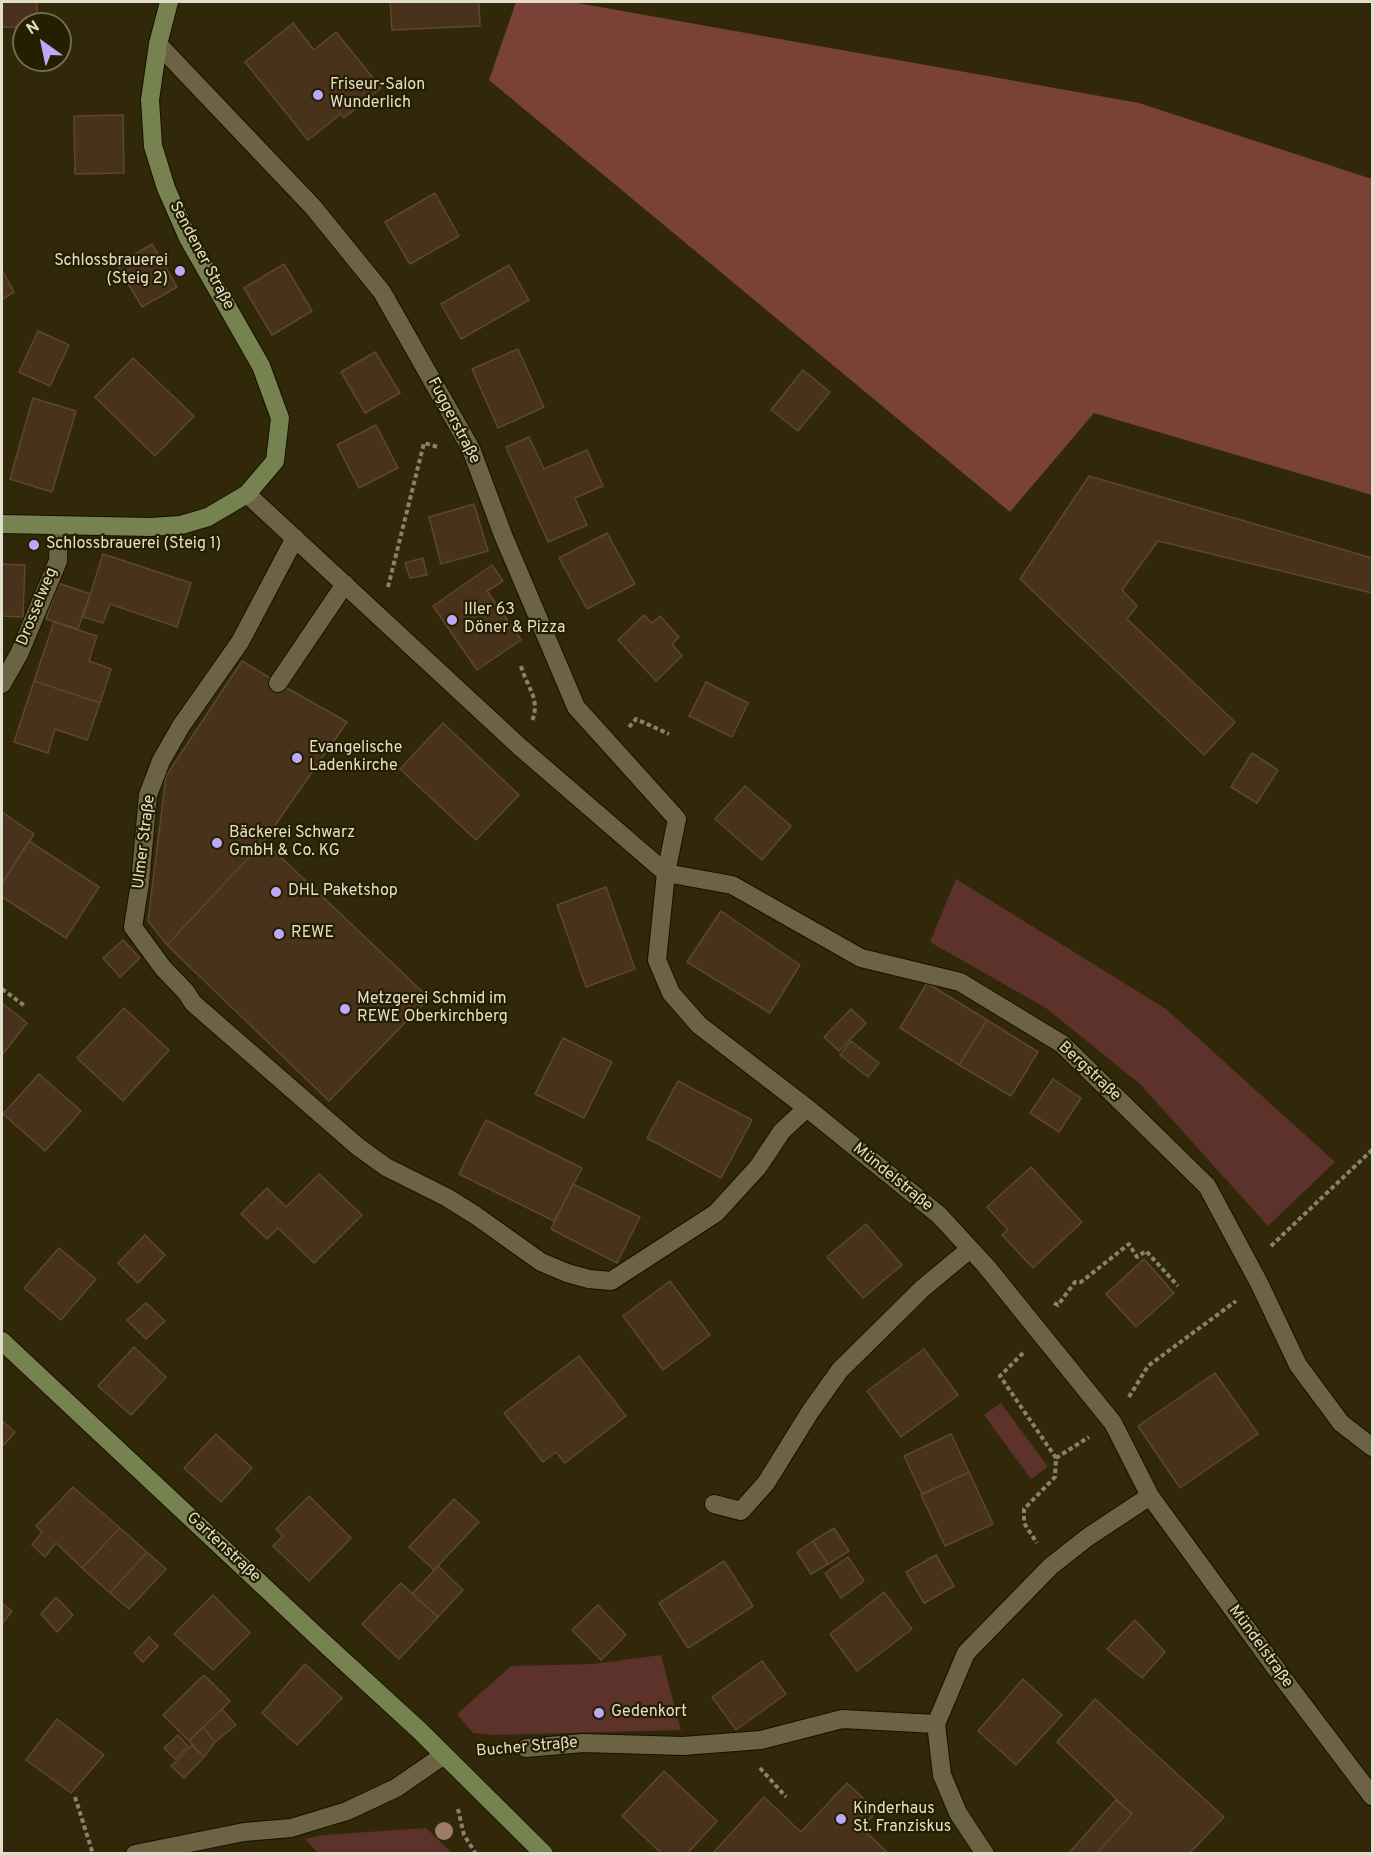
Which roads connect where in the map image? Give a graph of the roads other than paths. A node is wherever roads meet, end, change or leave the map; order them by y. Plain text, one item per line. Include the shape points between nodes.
1 (169, 2) edge
2 (158, 44) junction
3 (247, 494) junction
4 (2, 524) edge
5 (59, 526) junction
6 (295, 538) junction
7 (345, 584) junction
8 (278, 683) dead end
9 (2, 684) edge
10 (666, 873) junction
11 (807, 1108) junction
12 (970, 1249) junction
13 (2, 1341) edge
14 (1372, 1447) edge
15 (1150, 1496) junction
16 (714, 1504) dead end
17 (936, 1724) junction
18 (526, 1748) road end
19 (444, 1755) junction
20 (1372, 1796) edge
21 (146, 1852) edge
22 (544, 1854) edge
23 (985, 1854) edge

1 - 2 main road, Sendener Straße
2 - 3 main road, Sendener Straße via 150,100 153,146 166,188 188,238 261,366 280,418 275,461
2 - 10 street, Fuggerstraße via 313,207 382,292 471,449 503,536 576,707 677,819
3 - 5 main road via 208,517 181,525
3 - 6 street
4 - 5 main road
5 - 9 street, Drosselweg via 57,561 19,654
6 - 7 street
6 - 11 street, Ulmer Straße via 240,642 181,726 148,795 133,927 194,1004 386,1167 475,1215 541,1262 589,1279 611,1281 716,1213 758,1167 782,1131
7 - 8 street
7 - 10 street via 520,747
10 - 11 street, Mündelstraße via 657,960 671,993 699,1025
10 - 14 street, Bergstraße via 732,885 861,958 960,982 1062,1044 1207,1186 1298,1365 1341,1423
11 - 12 street, Mündelstraße via 939,1215
12 - 15 street, Mündelstraße via 1113,1423
12 - 16 street via 923,1288 840,1370 766,1483 741,1511
13 - 19 main road, Gartenstraße
15 - 17 street via 1051,1566 966,1653
15 - 20 street, Mündelstraße
17 - 18 street, Bucher Straße via 842,1719 761,1740 683,1746 583,1743
17 - 23 street via 942,1775 958,1814
19 - 21 street via 396,1788 347,1811 291,1828 244,1832
19 - 22 main road, Gartenstraße

